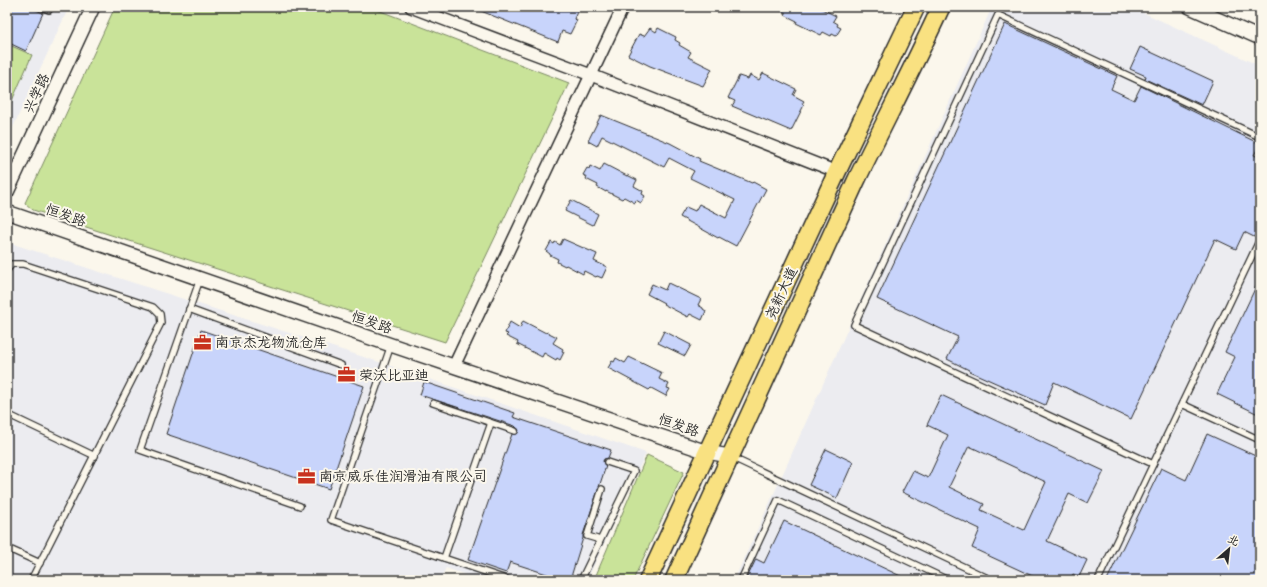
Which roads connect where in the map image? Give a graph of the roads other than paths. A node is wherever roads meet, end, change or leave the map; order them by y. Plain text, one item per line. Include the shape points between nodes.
1 (42, 7) edge
2 (51, 7) edge
3 (94, 7) edge
4 (411, 7) edge
5 (623, 7) edge
6 (916, 7) edge
7 (941, 7) edge
8 (1190, 7) edge
9 (1259, 35) edge
10 (591, 75) junction
11 (1260, 137) edge
12 (837, 172) junction
13 (7, 192) edge
14 (7, 212) edge
15 (1260, 240) edge
16 (7, 270) edge
17 (200, 279) junction
18 (189, 309) junction
19 (391, 345) junction
20 (341, 365) dead end
21 (454, 366) junction
22 (433, 403) dead end
23 (1182, 404) junction
24 (7, 414) edge
25 (491, 423) junction
26 (515, 431) dead end
27 (1260, 440) edge
28 (707, 452) junction
29 (95, 456) junction
30 (729, 456) junction
31 (607, 462) dead end
32 (1153, 464) junction
33 (602, 489) dead end
34 (300, 506) dead end
35 (599, 543) junction
36 (7, 548) edge
37 (444, 558) junction
38 (40, 563) junction
39 (31, 580) edge
40 (509, 580) edge
41 (581, 580) edge
42 (648, 580) edge
43 (674, 580) edge
44 (740, 580) edge
45 (948, 580) edge
46 (992, 580) edge
47 (1098, 580) edge

1 - 2 lane via 49,10
3 - 13 street, 兴学路
4 - 10 street
5 - 10 street
6 - 12 main road, 尧新大道
7 - 30 main road, 尧新大道 via 857,180
8 - 9 street
10 - 12 street
10 - 21 street
11 - 32 lane via 998,15 854,325
12 - 28 main road, 尧新大道
14 - 17 street, 恒发路
15 - 23 lane
16 - 29 lane via 12,264 23,264 153,307 160,314 161,323
17 - 18 lane
17 - 19 street, 恒发路
18 - 20 lane
18 - 34 lane via 140,450
19 - 21 street, 恒发路
19 - 37 lane via 331,520
21 - 28 street, 恒发路
22 - 25 lane
23 - 27 lane
23 - 32 lane
24 - 29 lane
25 - 26 lane
25 - 37 lane
28 - 30 street, 恒发路
28 - 42 main road, 尧新大道
29 - 38 lane
30 - 43 main road, 尧新大道
30 - 46 lane
31 - 35 lane via 634,471
32 - 47 lane
33 - 35 lane via 587,536
35 - 41 lane
36 - 38 lane
37 - 40 lane
38 - 39 lane
44 - 45 lane via 778,500

